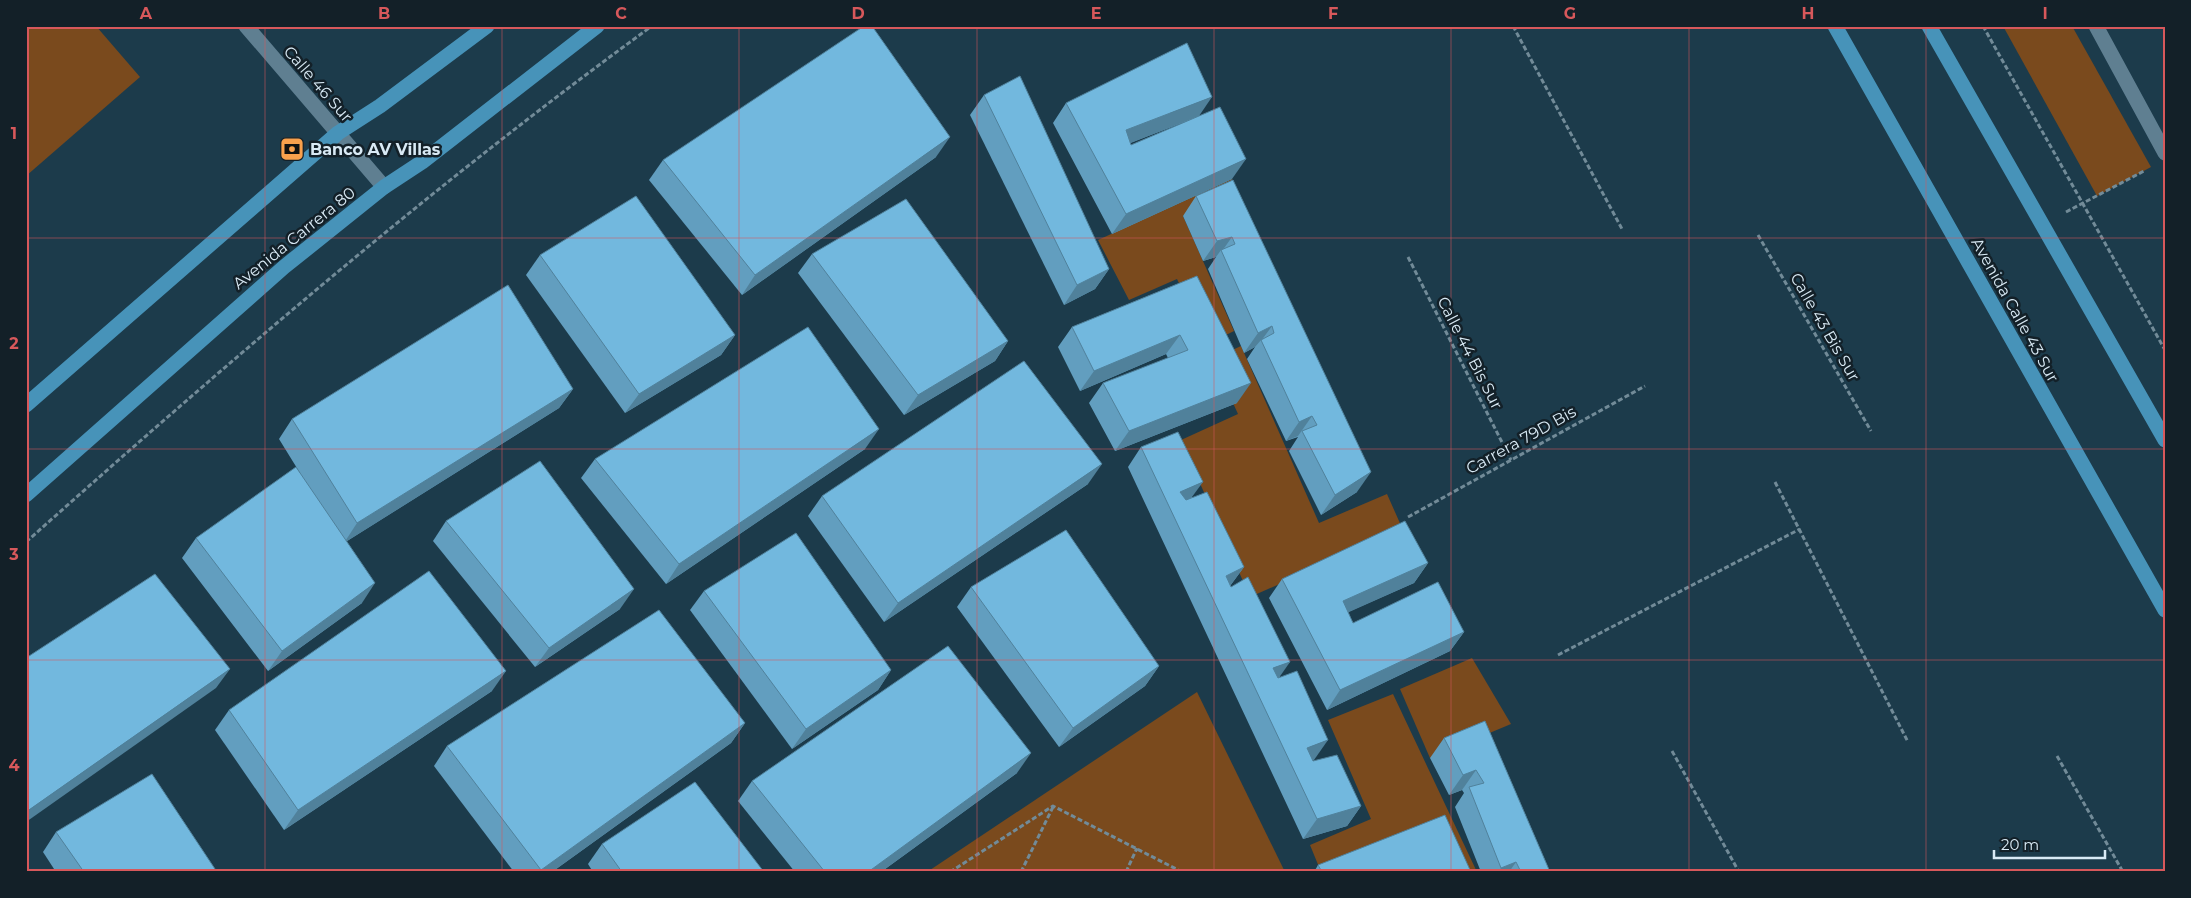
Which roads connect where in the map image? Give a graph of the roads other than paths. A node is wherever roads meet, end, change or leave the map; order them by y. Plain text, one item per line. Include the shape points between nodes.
1 (246, 26) edge
2 (487, 26) edge
3 (597, 26) edge
4 (1835, 26) edge
5 (1929, 26) edge
6 (2096, 26) edge
7 (338, 133) junction
8 (2165, 153) edge
9 (384, 187) junction
10 (26, 405) edge
11 (2165, 440) edge
12 (26, 495) edge
13 (2165, 610) edge

1 - 7 street, Calle 46 Sur
2 - 7 main road via 380,106
3 - 9 main road, Avenida Carrera 80 via 422,162
4 - 13 main road, Avenida Calle 43 Sur
5 - 11 main road
6 - 8 street
7 - 9 street, Calle 46 Sur
7 - 10 main road
9 - 12 main road, Avenida Carrera 80 via 197,342

